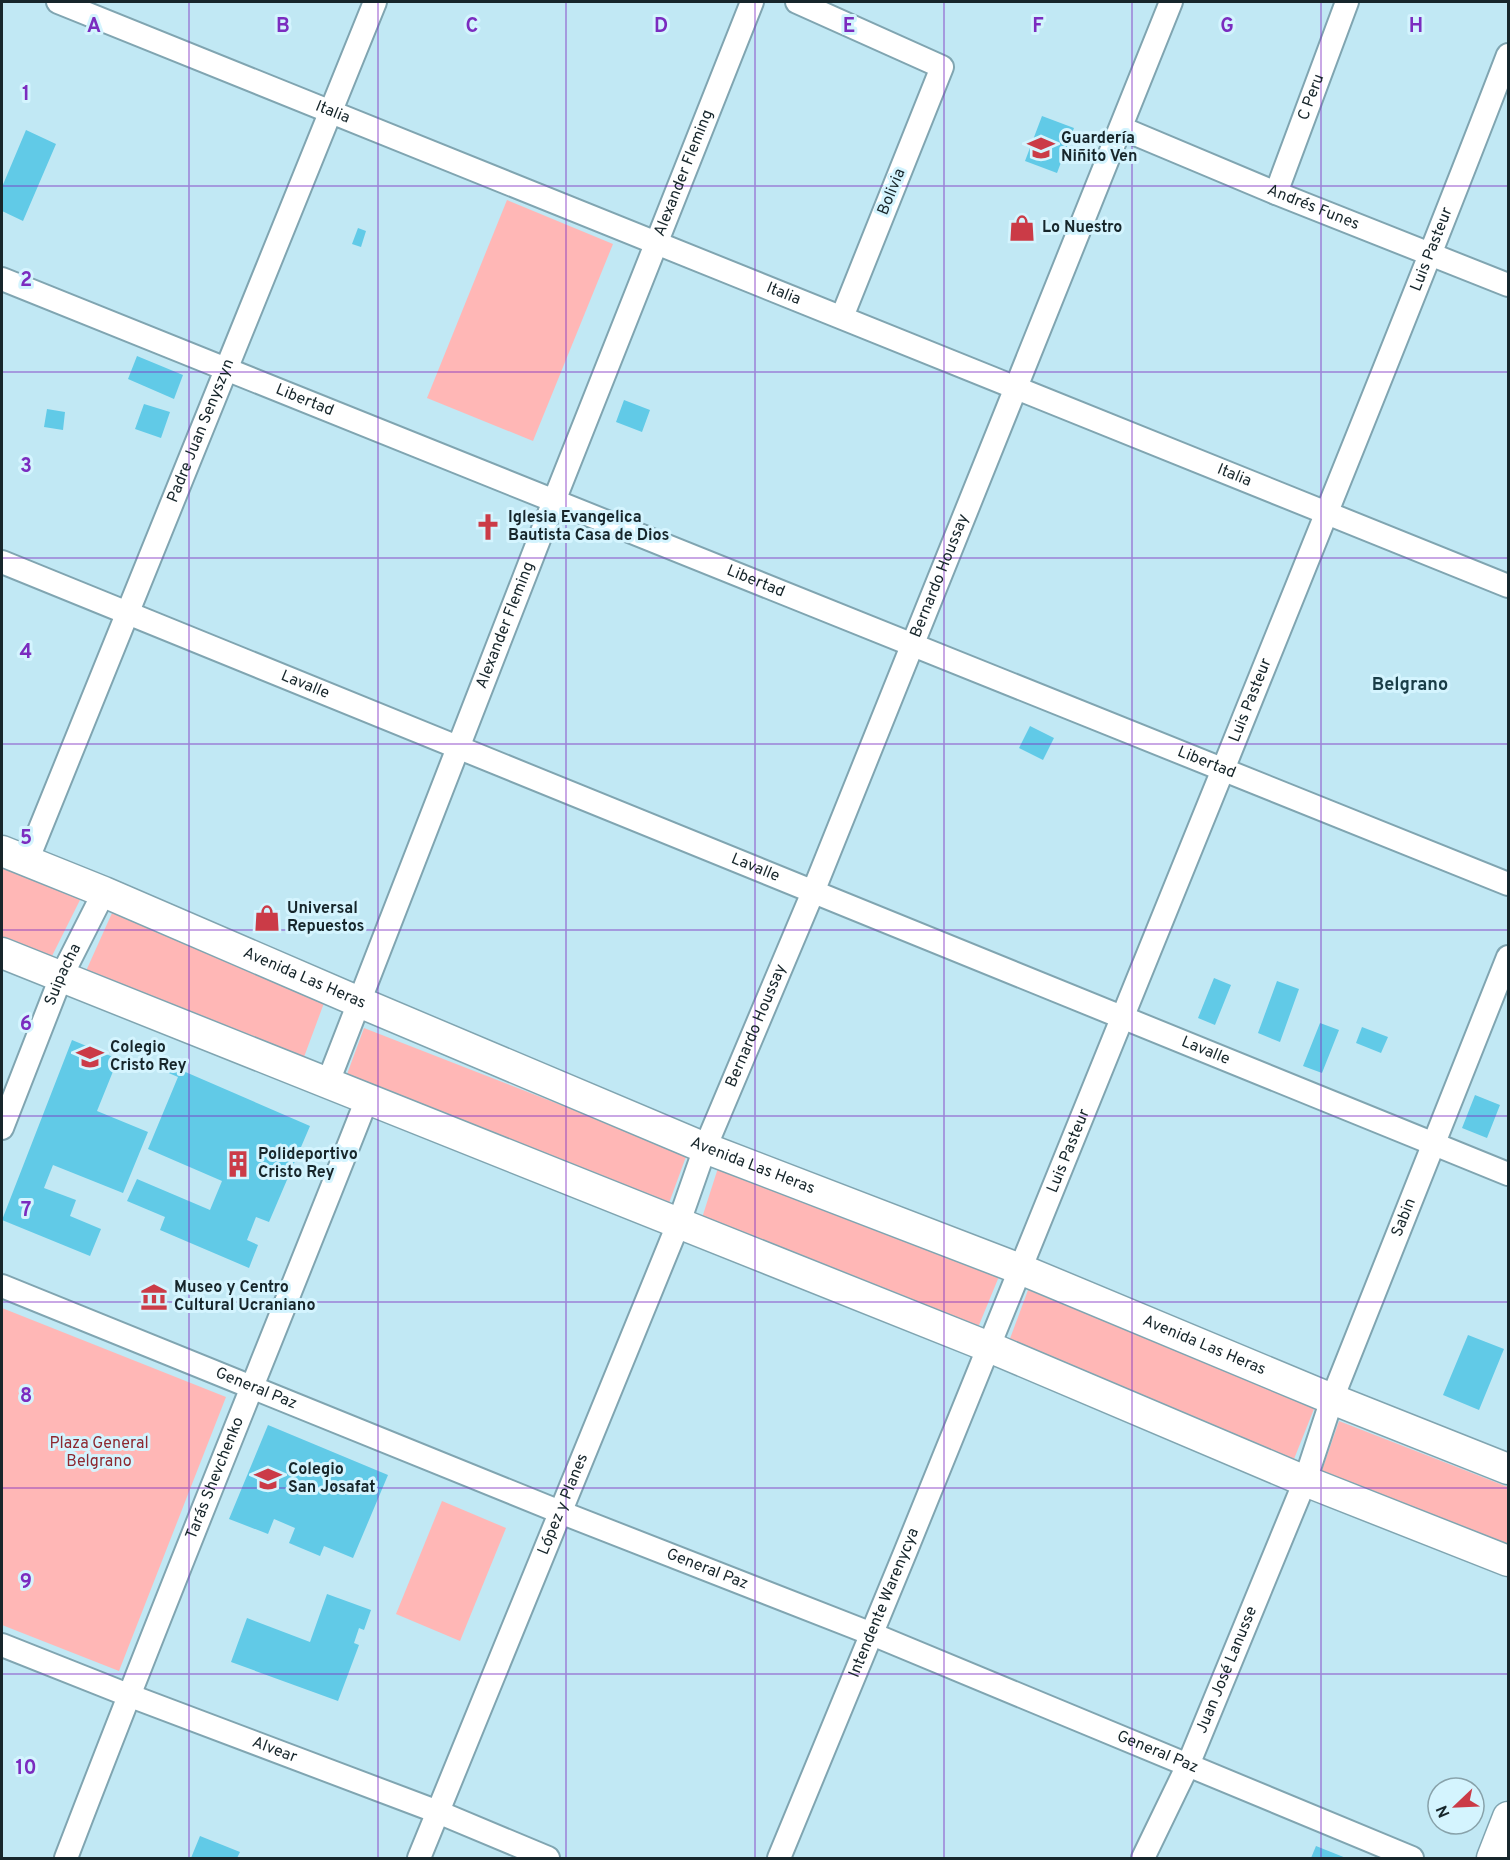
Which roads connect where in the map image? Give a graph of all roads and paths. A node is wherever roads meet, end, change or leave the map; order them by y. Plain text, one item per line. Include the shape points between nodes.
1 (58, 2) edge
2 (375, 2) edge
3 (752, 2) edge
4 (797, 2) edge
5 (1171, 2) edge
6 (1347, 2) edge
7 (1509, 55) edge
8 (1499, 106) edge
9 (331, 111) junction
10 (1121, 128) junction
11 (1276, 193) junction
12 (657, 243) junction
13 (1432, 254) junction
14 (2, 279) edge
15 (1509, 285) edge
16 (842, 317) junction
17 (226, 369) junction
18 (1016, 387) junction
19 (554, 501) junction
20 (1327, 513) junction
21 (2, 562) edge
22 (1509, 586) edge
23 (128, 613) junction
24 (912, 645) junction
25 (458, 748) junction
26 (1223, 769) junction
27 (14, 856) edge
28 (1509, 884) edge
29 (104, 892) junction
30 (813, 892) junction
31 (2, 953) edge
32 (1509, 957) edge
33 (62, 977) junction
34 (358, 1002) junction
35 (1123, 1018) junction
36 (328, 1082) junction
37 (367, 1099) junction
38 (2, 1128) edge
39 (1435, 1145) junction
40 (705, 1148) junction
41 (1509, 1174) edge
42 (679, 1222) junction
43 (1020, 1269) junction
44 (2, 1286) edge
45 (989, 1347) junction
46 (253, 1388) junction
47 (1332, 1399) junction
48 (1509, 1469) edge
49 (1305, 1481) junction
50 (560, 1512) junction
51 (1509, 1561) edge
52 (872, 1634) junction
53 (2, 1645) edge
54 (128, 1695) junction
55 (1188, 1765) junction
56 (438, 1812) junction
57 (1509, 1817) edge
58 (66, 1858) edge
59 (419, 1858) edge
60 (548, 1858) edge
61 (779, 1858) edge
62 (1143, 1858) edge
63 (1412, 1858) edge
64 (1492, 1858) edge

1 - 9 street, Italia
2 - 9 street, Padre Juan Senyszyn
3 - 12 street, Alexander Fleming
4 - 16 street, Bolivia via 942,67
5 - 10 street, Bernardo Houssay
6 - 11 street, C Peru
7 - 8 street, Luis Pasteur
8 - 13 street, Luis Pasteur
9 - 12 street, Italia
9 - 17 street, Padre Juan Senyszyn
10 - 11 street, Andrés Funes
10 - 18 street, Bernardo Houssay
11 - 13 street, Andrés Funes
12 - 16 street, Italia
12 - 19 street, Alexander Fleming
13 - 15 street, Andrés Funes
13 - 20 street, Luis Pasteur
14 - 17 street, Libertad
16 - 18 street, Italia
17 - 19 street, Libertad
17 - 23 street, Padre Juan Senyszyn
18 - 20 street, Italia
18 - 24 street, Bernardo Houssay
19 - 24 street, Libertad
19 - 25 street, Alexander Fleming
20 - 22 street, Italia
20 - 26 street, Luis Pasteur
21 - 23 street, Lavalle
23 - 25 street, Lavalle
23 - 27 street, Padre Juan Senyszyn
24 - 26 street, Libertad
24 - 30 street, Bernardo Houssay
25 - 30 street, Lavalle
25 - 34 street, Alexander Fleming
26 - 28 street, Libertad
26 - 35 street, Luis Pasteur
27 - 29 main road, Avenida Las Heras
29 - 33 street, Suipacha
29 - 34 main road, Avenida Las Heras
30 - 35 street, Lavalle
30 - 40 street, Bernardo Houssay
31 - 33 main road
32 - 39 street, Sabin
33 - 36 main road
33 - 38 street, Suipacha
34 - 36 street, Alexander Fleming
34 - 40 main road, Avenida Las Heras
35 - 39 street, Lavalle
35 - 43 street, Luis Pasteur
36 - 37 main road
37 - 42 main road
37 - 46 street, Tarás Shevchenko
39 - 41 street, Lavalle
39 - 47 street, Sabin
40 - 42 street, López y Planes
40 - 43 main road, Avenida Las Heras
42 - 45 main road
42 - 50 street, López y Planes
43 - 45 street, Luis Pasteur
43 - 47 main road, Avenida Las Heras
44 - 46 street, General Paz
45 - 49 main road
45 - 52 street, Intendente Warenycya
46 - 50 street, General Paz
46 - 54 street, Tarás Shevchenko
47 - 48 main road, Avenida Las Heras
47 - 49 street, Sabin
49 - 51 main road
49 - 55 street, Juan José Lanusse
50 - 52 street, General Paz
50 - 56 street, López y Planes
52 - 55 street, General Paz
52 - 61 street, Intendente Warenycya
53 - 54 street, Alvear
54 - 56 street, Alvear
54 - 58 street, Tarás Shevchenko
55 - 62 street, Juan José Lanusse
55 - 63 street, General Paz
56 - 59 street, López y Planes
56 - 60 street, Alvear
57 - 64 main road

